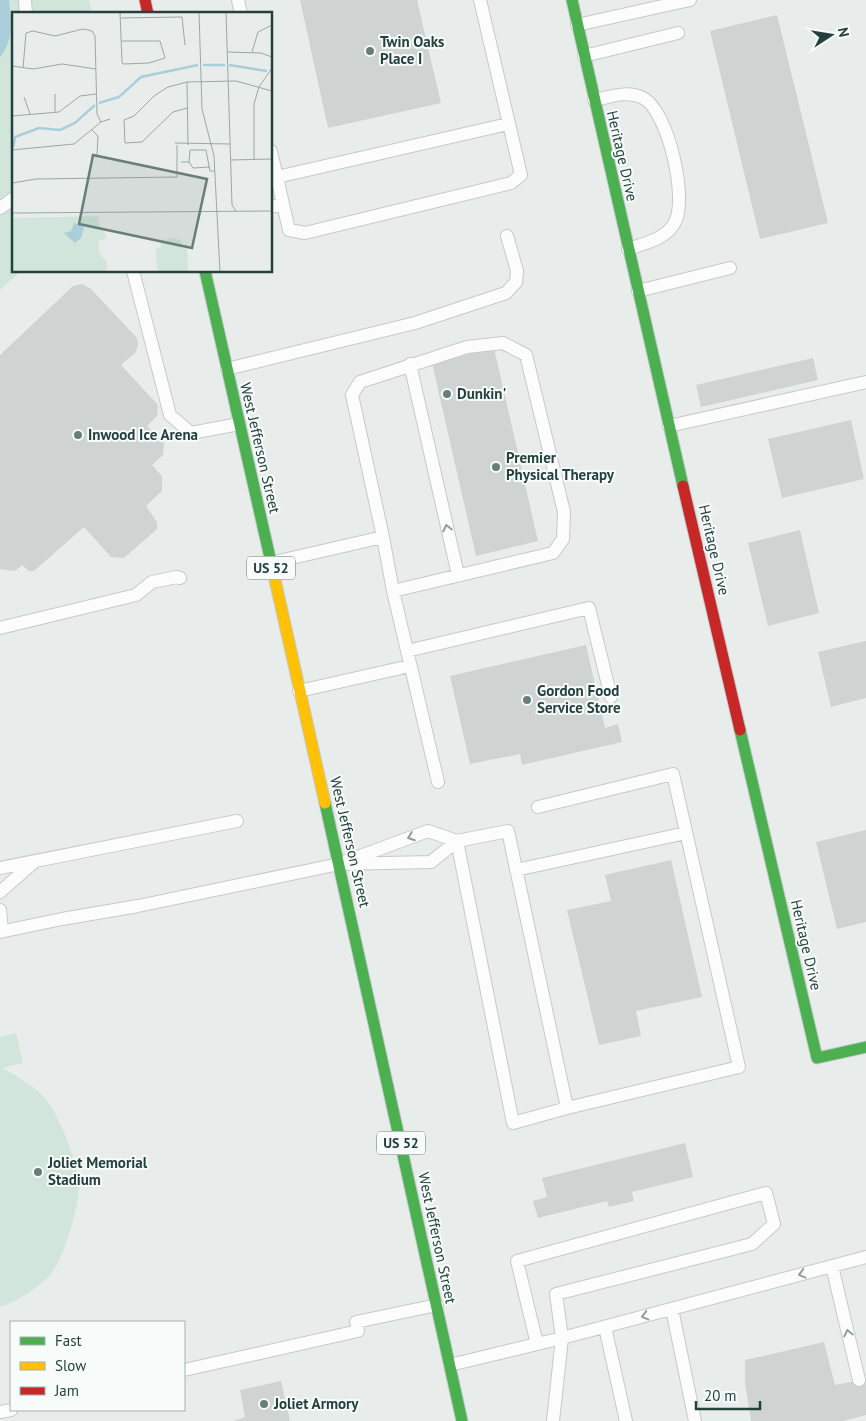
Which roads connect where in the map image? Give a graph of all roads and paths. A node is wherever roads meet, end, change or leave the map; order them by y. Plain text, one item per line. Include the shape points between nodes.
1 (480, 0) edge
2 (572, 0) edge
3 (690, 0) edge
4 (577, 25) junction
5 (678, 32) dead end
6 (584, 56) junction
7 (594, 100) junction
8 (508, 124) junction
9 (272, 155) edge
10 (277, 177) junction
11 (12, 199) edge
12 (277, 205) edge
13 (0, 208) edge
14 (507, 236) dead end
15 (628, 249) junction
16 (730, 268) dead end
17 (133, 272) edge
18 (205, 272) edge
19 (638, 291) junction
20 (410, 364) junction
21 (227, 369) junction
22 (866, 382) edge
23 (239, 424) junction
24 (669, 426) junction
25 (383, 537) junction
26 (270, 563) junction
27 (458, 575) junction
28 (180, 578) dead end
29 (393, 591) junction
30 (0, 628) edge
31 (407, 651) junction
32 (410, 666) junction
33 (300, 691) junction
34 (611, 697) dead end
35 (438, 782) dead end
36 (538, 807) dead end
37 (237, 821) dead end
38 (686, 833) junction
39 (458, 841) junction
40 (35, 861) junction
41 (340, 864) junction
42 (0, 868) edge
43 (516, 870) junction
44 (0, 892) edge
45 (0, 910) edge
46 (1, 932) edge
47 (866, 1047) edge
48 (567, 1108) junction
49 (866, 1257) edge
50 (832, 1266) junction
51 (437, 1304) junction
52 (672, 1309) junction
53 (605, 1326) junction
54 (562, 1338) junction
55 (537, 1344) junction
56 (450, 1365) junction
57 (185, 1370) edge
58 (859, 1380) dead end
59 (462, 1421) edge
60 (553, 1421) edge
61 (626, 1421) edge
62 (695, 1421) edge

1 - 8 lane
2 - 4 main road, Heritage Drive
3 - 4 lane
4 - 6 main road, Heritage Drive
5 - 6 lane
6 - 7 main road, Heritage Drive
7 - 15 main road, Heritage Drive
7 - 15 lane via 628,93 644,98 658,112 677,172 679,204 675,223 665,236
8 - 10 lane
8 - 12 lane via 521,175 511,183 304,232 289,230
9 - 10 lane
10 - 12 lane
11 - 13 lane
14 - 21 lane via 517,271 516,282 506,293 415,323
15 - 19 main road, Heritage Drive
16 - 19 lane
17 - 23 lane via 170,415 191,433
18 - 21 main road, West Jefferson Street / US 52
19 - 24 main road, Heritage Drive
20 - 25 lane via 360,382 352,395
27 -> 20 lane
20 - 27 lane via 467,347 503,343 526,355 564,512 563,539 552,552
21 - 23 main road, West Jefferson Street / US 52
22 - 24 lane
23 - 26 main road, West Jefferson Street / US 52
24 - 47 main road, Heritage Drive via 817,1058
25 - 26 lane
25 - 29 lane
26 - 33 main road, West Jefferson Street / US 52
27 - 29 lane
28 - 30 lane via 152,582 136,595
29 - 31 lane
31 - 32 lane
31 - 34 lane via 589,608
32 - 33 lane
32 - 35 lane
33 - 41 main road, West Jefferson Street / US 52
36 - 38 lane via 673,774
37 - 40 lane
38 - 43 lane
38 - 48 lane via 739,1067
39 - 41 lane via 431,862
39 -> 41 lane via 428,831
39 - 43 lane via 508,831
39 - 48 lane via 513,1122
40 - 42 lane
40 - 44 lane
41 - 46 lane
41 - 51 main road, West Jefferson Street / US 52
43 - 48 lane
45 - 46 lane
49 - 50 lane
50 -> 52 lane
58 -> 50 lane
51 - 56 main road, West Jefferson Street / US 52
51 - 57 lane via 356,1322 358,1331
52 -> 53 lane
52 - 62 lane
53 - 54 lane
53 - 61 lane
54 - 55 lane
54 - 55 lane via 556,1294 752,1244 774,1224 766,1193 517,1261
54 - 60 lane
55 - 56 lane
56 - 59 main road, West Jefferson Street / US 52

